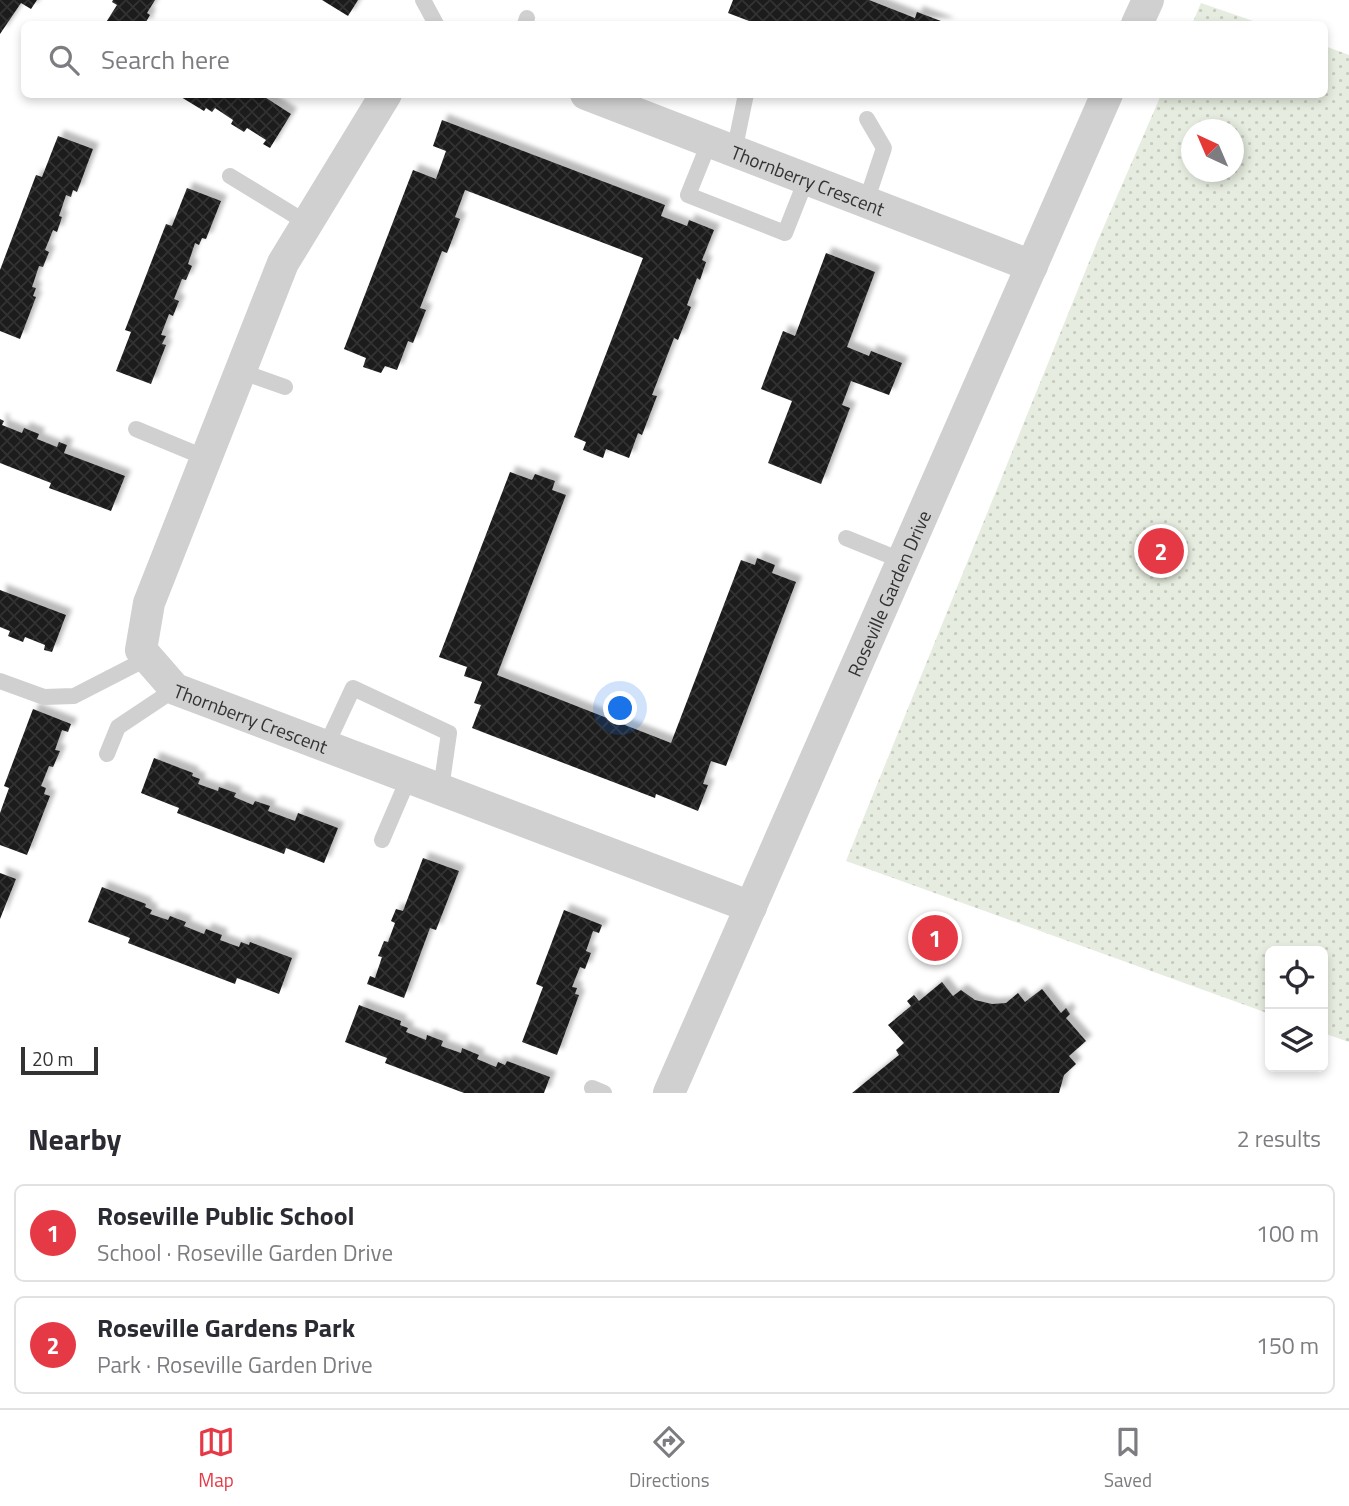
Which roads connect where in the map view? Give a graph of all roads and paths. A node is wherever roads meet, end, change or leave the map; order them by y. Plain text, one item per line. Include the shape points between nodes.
1 (424, 0) edge
2 (1148, 0) edge
3 (434, 21) edge
4 (1139, 21) edge
5 (384, 98) edge
6 (596, 98) edge
7 (744, 98) edge
8 (1105, 98) edge
9 (867, 119) dead end
10 (722, 147) junction
11 (230, 176) dead end
12 (806, 180) junction
13 (866, 202) junction
14 (307, 223) junction
15 (1032, 266) junction
16 (240, 371) junction
17 (285, 387) dead end
18 (136, 429) dead end
19 (206, 458) junction
20 (846, 538) dead end
21 (903, 561) junction
22 (148, 658) junction
23 (0, 681) edge
24 (175, 689) junction
25 (326, 746) junction
26 (107, 754) dead end
27 (409, 777) junction
28 (441, 789) junction
29 (382, 840) dead end
30 (751, 906) junction
31 (669, 1093) edge

1 - 3 lane
2 - 4 street
5 - 14 street
6 - 10 street, Thornberry Crescent
7 - 10 lane
8 - 15 street, Roseville Garden Drive
9 - 13 lane via 884,148
10 - 12 street, Thornberry Crescent
10 - 12 lane via 688,195 785,233
11 - 14 lane
12 - 13 street, Thornberry Crescent
13 - 15 street, Thornberry Crescent
14 - 16 street via 283,263
15 - 21 street, Roseville Garden Drive
16 - 17 lane
16 - 19 street
18 - 19 lane
19 - 22 street via 149,603 141,650
20 - 21 lane
21 - 30 street, Roseville Garden Drive
22 - 23 lane via 74,696 44,697
22 - 24 street, Thornberry Crescent
24 - 25 street, Thornberry Crescent
24 - 26 lane via 118,727
25 - 27 street, Thornberry Crescent
25 - 28 lane via 353,688 449,733
27 - 28 street, Thornberry Crescent
27 - 29 lane
28 - 30 street, Thornberry Crescent
30 - 31 street, Roseville Garden Drive

